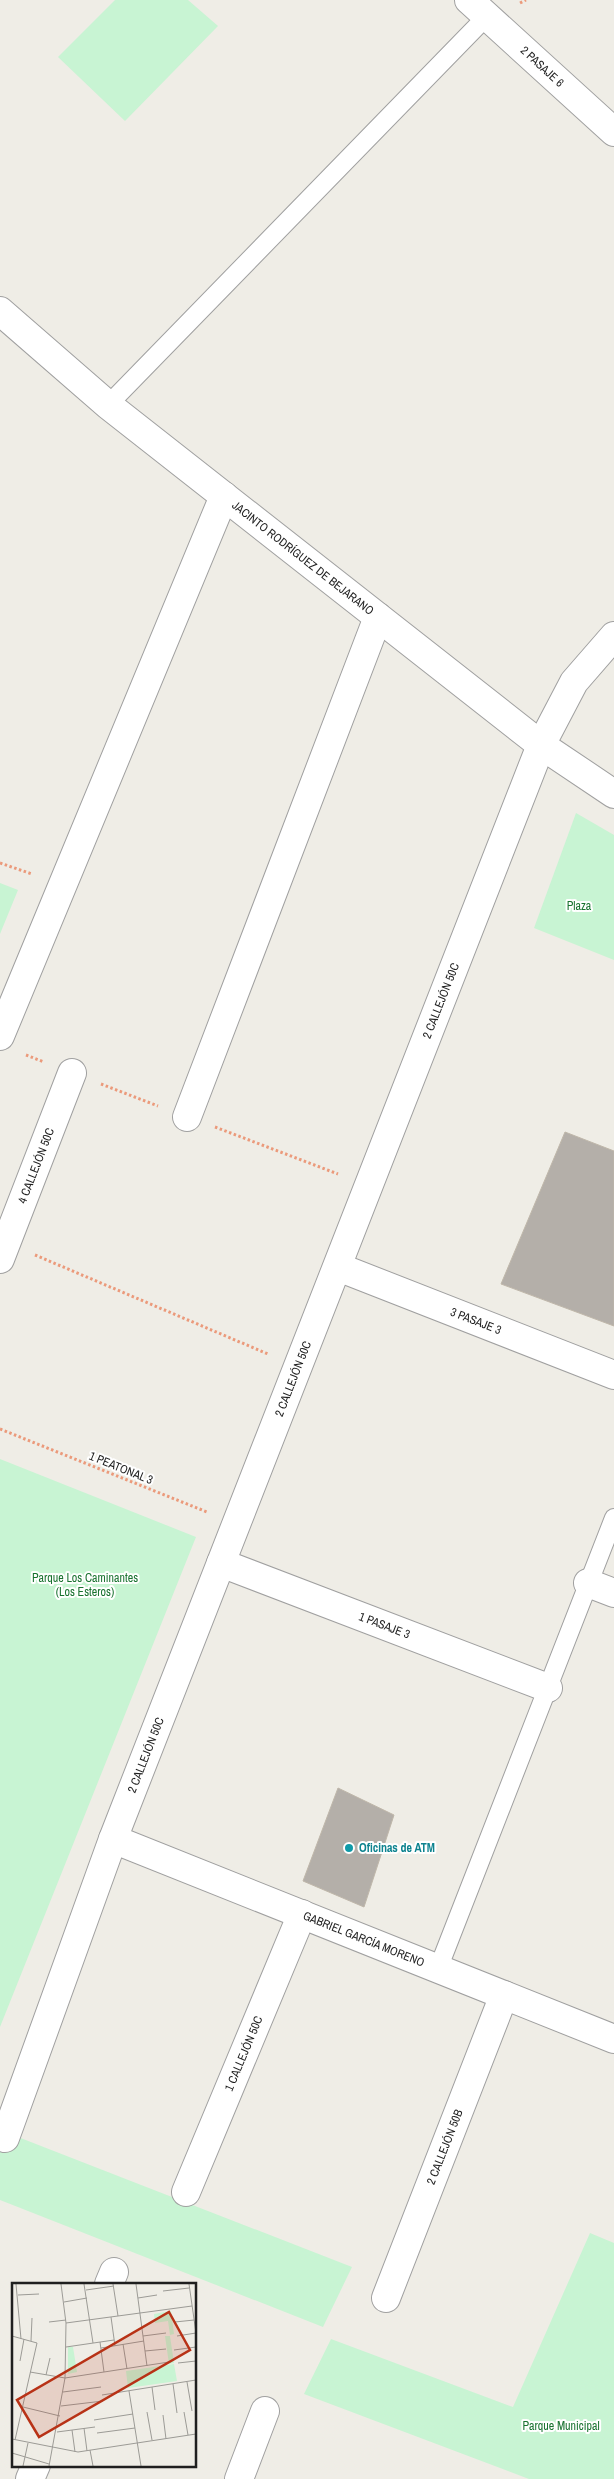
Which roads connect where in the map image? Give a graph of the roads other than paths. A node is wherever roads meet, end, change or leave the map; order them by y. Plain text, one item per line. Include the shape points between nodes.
1 (478, 8) edge
2 (614, 132) edge
3 (0, 311) edge
4 (108, 405) junction
5 (224, 496) junction
6 (378, 617) junction
7 (614, 636) edge
8 (541, 745) junction
9 (614, 794) edge
10 (0, 1036) edge
11 (72, 1073) dead end
12 (187, 1117) dead end
13 (3, 1251) edge
14 (338, 1267) junction
15 (614, 1375) edge
16 (614, 1518) edge
17 (220, 1563) junction
18 (588, 1583) junction
19 (614, 1593) edge
20 (548, 1688) junction
21 (113, 1838) junction
22 (302, 1914) junction
23 (438, 1968) junction
24 (504, 1995) junction
25 (614, 2039) edge
26 (5, 2138) dead end
27 (186, 2192) dead end
28 (386, 2298) dead end
29 (265, 2411) dead end
30 (36, 2466) edge
31 (30, 2479) edge
32 (239, 2479) edge

1 - 2 street, 2 PASAJE 6
1 - 4 lane
3 - 4 street, JACINTO RODRÍGUEZ DE BEJARANO
4 - 5 street, JACINTO RODRÍGUEZ DE BEJARANO
5 - 6 street, JACINTO RODRÍGUEZ DE BEJARANO
5 - 10 street
6 - 8 street, JACINTO RODRÍGUEZ DE BEJARANO
6 - 12 street
7 - 8 street, 2 CALLEJÓN 50C via 574,682
8 - 9 street, JACINTO RODRÍGUEZ DE BEJARANO
8 - 14 street, 2 CALLEJÓN 50C
11 - 13 street, 4 CALLEJÓN 50C
14 - 15 street, 3 PASAJE 3
14 - 17 street, 2 CALLEJÓN 50C
16 - 18 lane
17 - 20 street, 1 PASAJE 3
17 - 21 street, 2 CALLEJÓN 50C
18 - 19 street
18 - 20 lane
20 - 23 lane
21 - 22 street, GABRIEL GARCÍA MORENO
21 - 26 street, 2 CALLEJÓN 50C
22 - 23 street, GABRIEL GARCÍA MORENO
22 - 27 street, 1 CALLEJÓN 50C
23 - 24 street, GABRIEL GARCÍA MORENO
24 - 25 street, GABRIEL GARCÍA MORENO
24 - 28 street, 2 CALLEJÓN 50B
29 - 32 street
30 - 31 street

